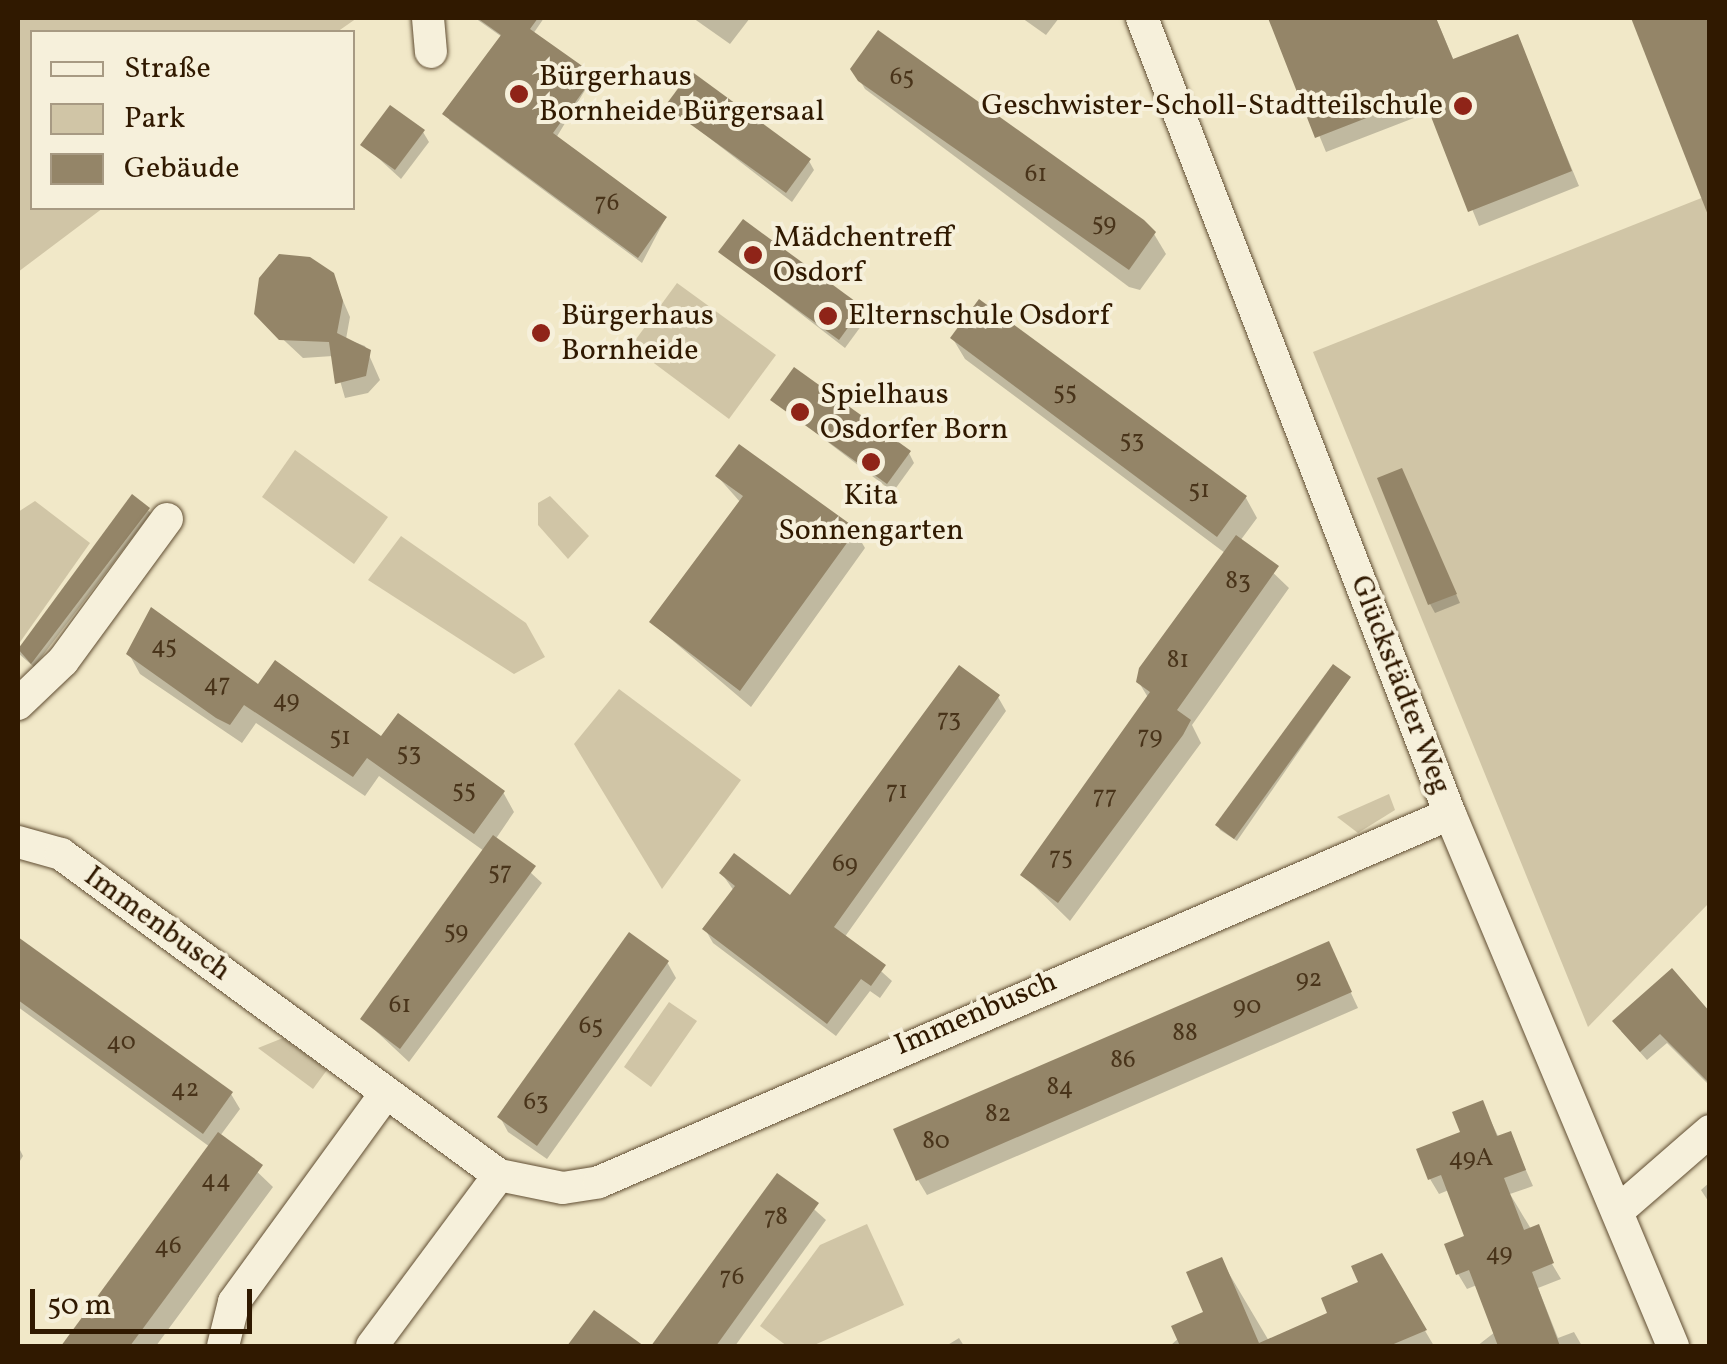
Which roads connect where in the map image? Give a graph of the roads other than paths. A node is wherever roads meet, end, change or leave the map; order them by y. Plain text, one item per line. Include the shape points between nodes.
1 (428, 18) edge
2 (1142, 18) edge
3 (431, 52) dead end
4 (168, 519) dead end
5 (18, 704) edge
6 (1450, 814) junction
7 (18, 842) edge
8 (386, 1094) junction
9 (1710, 1132) edge
10 (499, 1175) junction
11 (1618, 1211) junction
12 (223, 1346) edge
13 (372, 1346) edge
14 (1673, 1346) edge

1 - 3 street
2 - 6 street, Glückstädter Weg
4 - 5 street via 63,661
6 - 10 street, Immenbusch via 600,1182 563,1188
6 - 11 street, Glückstädter Weg
7 - 8 street, Immenbusch via 61,854
8 - 10 street, Immenbusch
8 - 12 street via 234,1302
9 - 11 street
10 - 13 street
11 - 14 street, Glückstädter Weg

